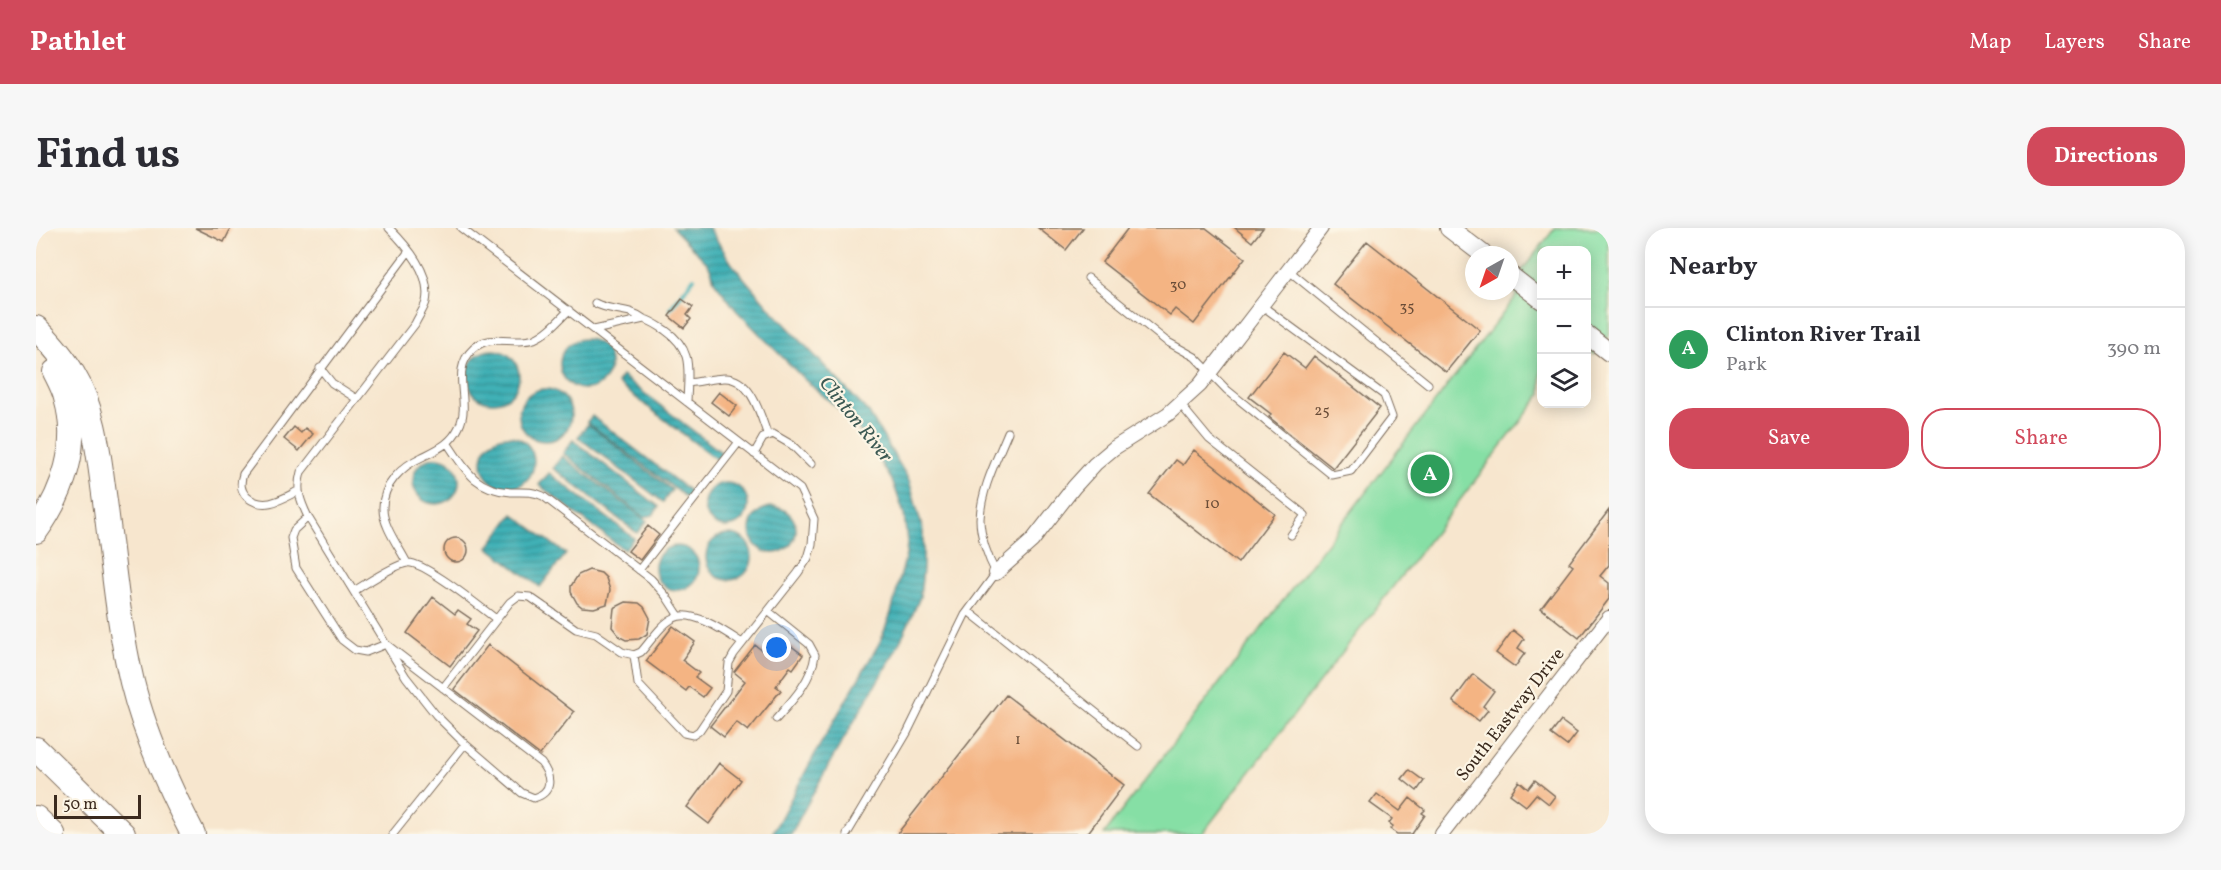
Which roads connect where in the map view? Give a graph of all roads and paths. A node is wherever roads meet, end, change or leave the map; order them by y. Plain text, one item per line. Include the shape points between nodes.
1 (389, 228) edge
2 (461, 228) edge
3 (1321, 228) edge
4 (1449, 228) edge
5 (1472, 246) edge
6 (409, 251) junction
7 (1288, 270) junction
8 (1088, 278) dead end
9 (1519, 282) edge
10 (1537, 296) edge
11 (596, 303) dead end
12 (1261, 305) junction
13 (569, 310) junction
14 (644, 319) junction
15 (36, 328) edge
16 (594, 330) junction
17 (1591, 337) edge
18 (36, 342) edge
19 (1609, 352) edge
20 (320, 368) junction
21 (1209, 373) junction
22 (687, 384) junction
23 (1428, 384) dead end
24 (357, 399) junction
25 (687, 402) junction
26 (1180, 404) junction
27 (1008, 432) dead end
28 (768, 436) junction
29 (739, 442) junction
30 (448, 444) junction
31 (754, 454) junction
32 (811, 464) dead end
33 (298, 491) junction
34 (308, 517) junction
35 (36, 531) edge
36 (1291, 534) dead end
37 (407, 562) junction
38 (639, 570) junction
39 (996, 573) junction
40 (354, 591) junction
41 (768, 611) junction
42 (968, 611) junction
43 (679, 616) junction
44 (1609, 618) edge
45 (496, 619) junction
46 (742, 643) junction
47 (386, 644) junction
48 (634, 655) junction
49 (443, 688) junction
50 (776, 719) dead end
51 (465, 744) junction
52 (1138, 746) dead end
53 (36, 750) edge
54 (36, 818) edge
55 (53, 834) edge
56 (123, 834) edge
57 (194, 834) edge
58 (393, 834) edge
59 (847, 834) edge
60 (1442, 834) edge

1 - 6 lane
2 - 13 lane
3 - 7 street
4 - 5 main road
6 - 20 lane
6 - 24 lane via 426,282 426,303 415,324
7 - 12 street
7 - 23 lane
8 - 21 lane via 1166,341 1194,357
9 - 10 main road
11 - 14 lane via 633,311
12 - 21 street
12 - 21 lane via 1384,395 1392,417 1351,471 1332,475
13 - 16 lane
13 - 30 lane via 535,339 486,341 473,348 462,362 464,413
14 - 16 lane
14 - 22 lane via 677,338 684,348
15 - 57 highway via 54,345 74,375 87,406 98,447 132,682 177,804
16 - 25 lane
17 - 19 main road
18 - 35 highway via 66,396 71,423 66,476 52,509
20 - 24 lane via 332,384
20 - 33 lane via 243,474 240,484 253,502 265,504
21 - 26 street
22 - 25 lane
22 - 28 lane via 727,378 736,381 754,400
24 - 33 lane via 301,472
25 - 29 lane
26 - 36 lane via 1209,439 1305,515
26 - 39 street via 1095,464 1032,541
27 - 39 lane via 986,488 980,519
28 - 31 lane
28 - 32 lane via 781,437
29 - 31 lane
29 - 38 lane
30 - 37 lane via 411,462 396,474 386,491 383,509
30 - 38 lane via 464,468 485,488 543,496
31 - 41 lane via 800,489 814,519 808,558
33 - 34 lane
34 - 40 lane
34 - 47 lane via 291,538 296,568 342,640 355,650 366,652
37 - 40 lane
37 - 45 lane via 439,577
38 - 43 lane via 666,596
39 - 42 lane
40 - 47 lane
41 - 46 lane
41 - 50 lane via 809,644 814,655 808,676
42 - 52 lane
42 - 59 lane via 907,733
43 - 46 lane via 696,617
43 - 48 lane
44 - 60 street, South Eastway Drive
45 - 48 lane via 518,596 530,597 576,629 596,634 622,652
45 - 49 lane
46 - 48 lane via 729,663 726,691 707,722 693,735 684,733 638,684
47 - 49 lane
47 - 51 lane via 436,715
49 - 51 lane via 542,763 550,782 547,790 534,798 522,793
51 - 58 lane
53 - 56 highway
54 - 55 highway

